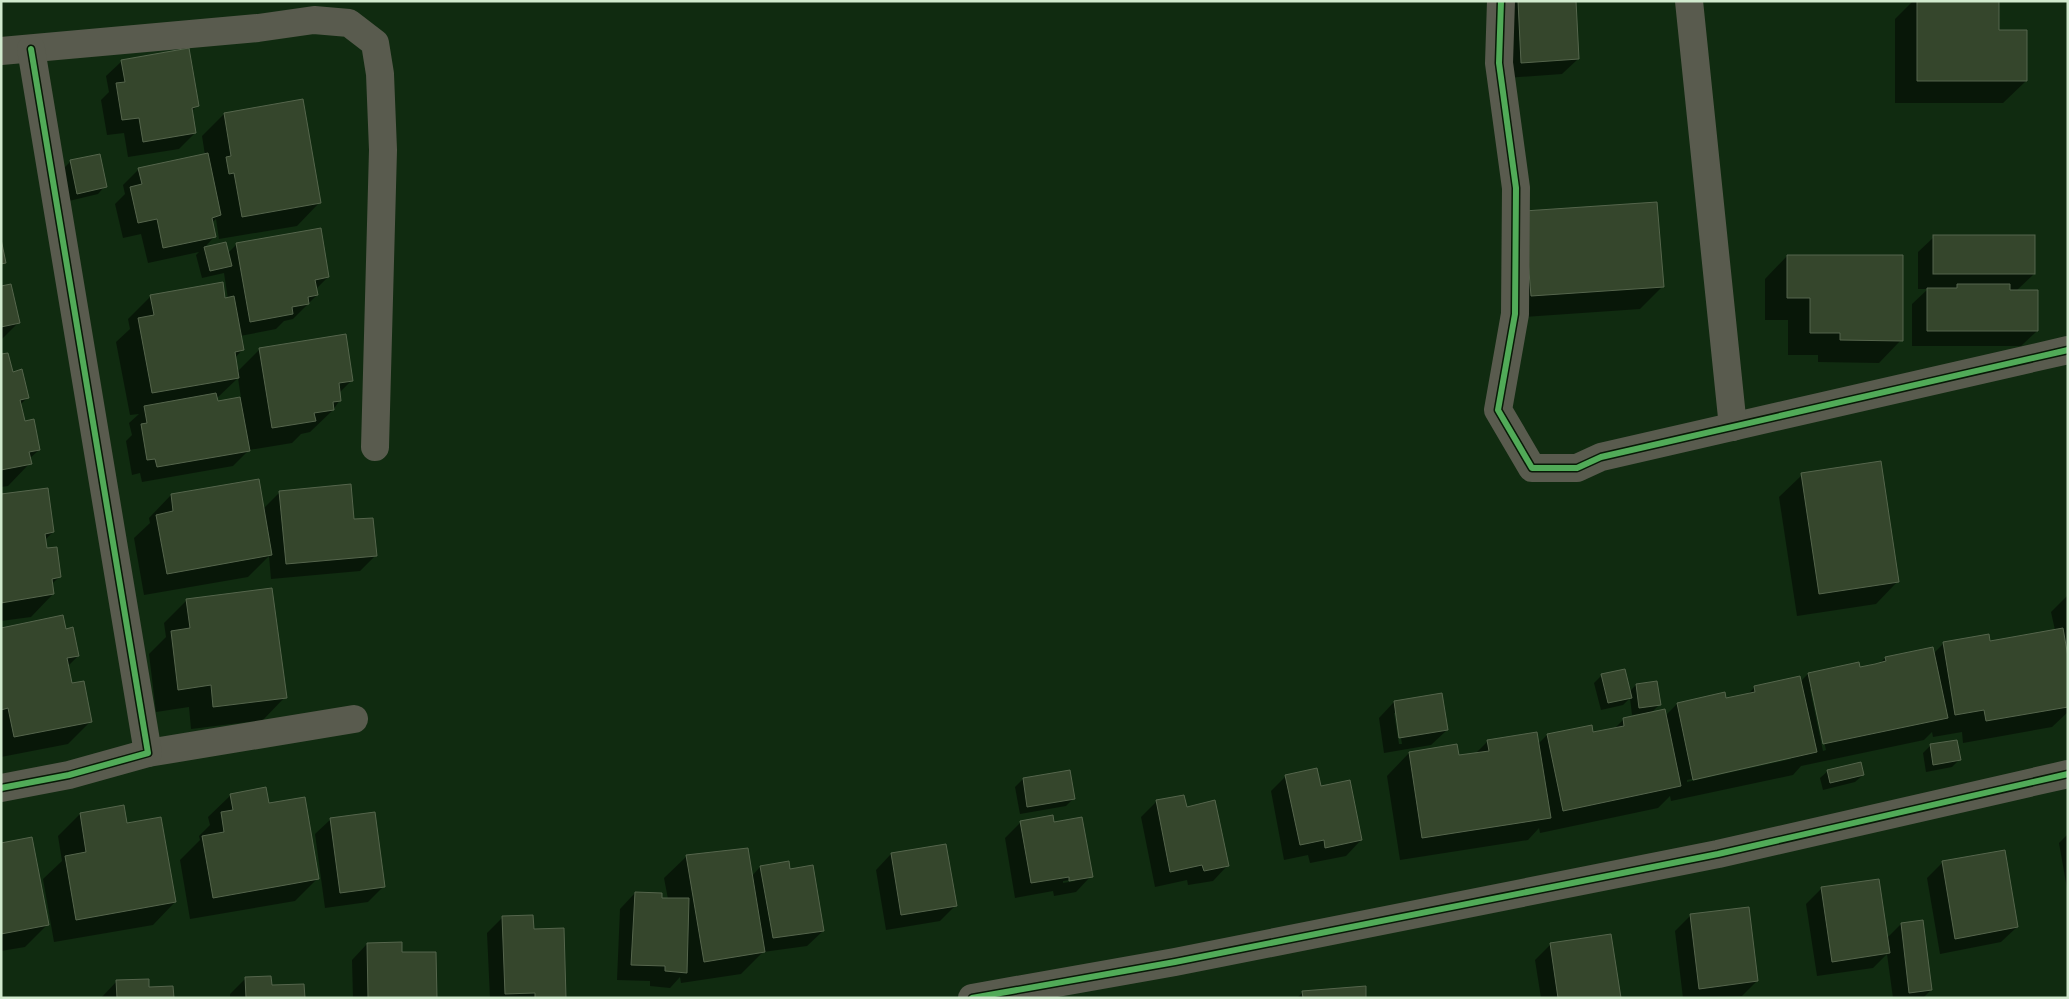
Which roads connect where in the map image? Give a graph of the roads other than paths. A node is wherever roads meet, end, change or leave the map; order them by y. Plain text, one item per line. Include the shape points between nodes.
1 (1501, 1) edge
2 (1689, 1) edge
3 (31, 49) junction
4 (1, 51) edge
5 (2068, 350) edge
6 (1733, 427) junction
7 (375, 447) dead end
8 (354, 719) dead end
9 (148, 753) junction
10 (2068, 774) edge
11 (1, 788) edge
12 (972, 998) edge

1 - 6 street via 1498,63 1516,207 1515,314 1498,410 1532,468 1577,468 1601,457
2 - 6 street
3 - 4 street
3 - 7 street via 314,20 350,23 375,43 380,74 383,150
3 - 9 street
5 - 6 street
8 - 9 street
9 - 11 street via 69,775
10 - 12 street via 1708,856 1175,962

